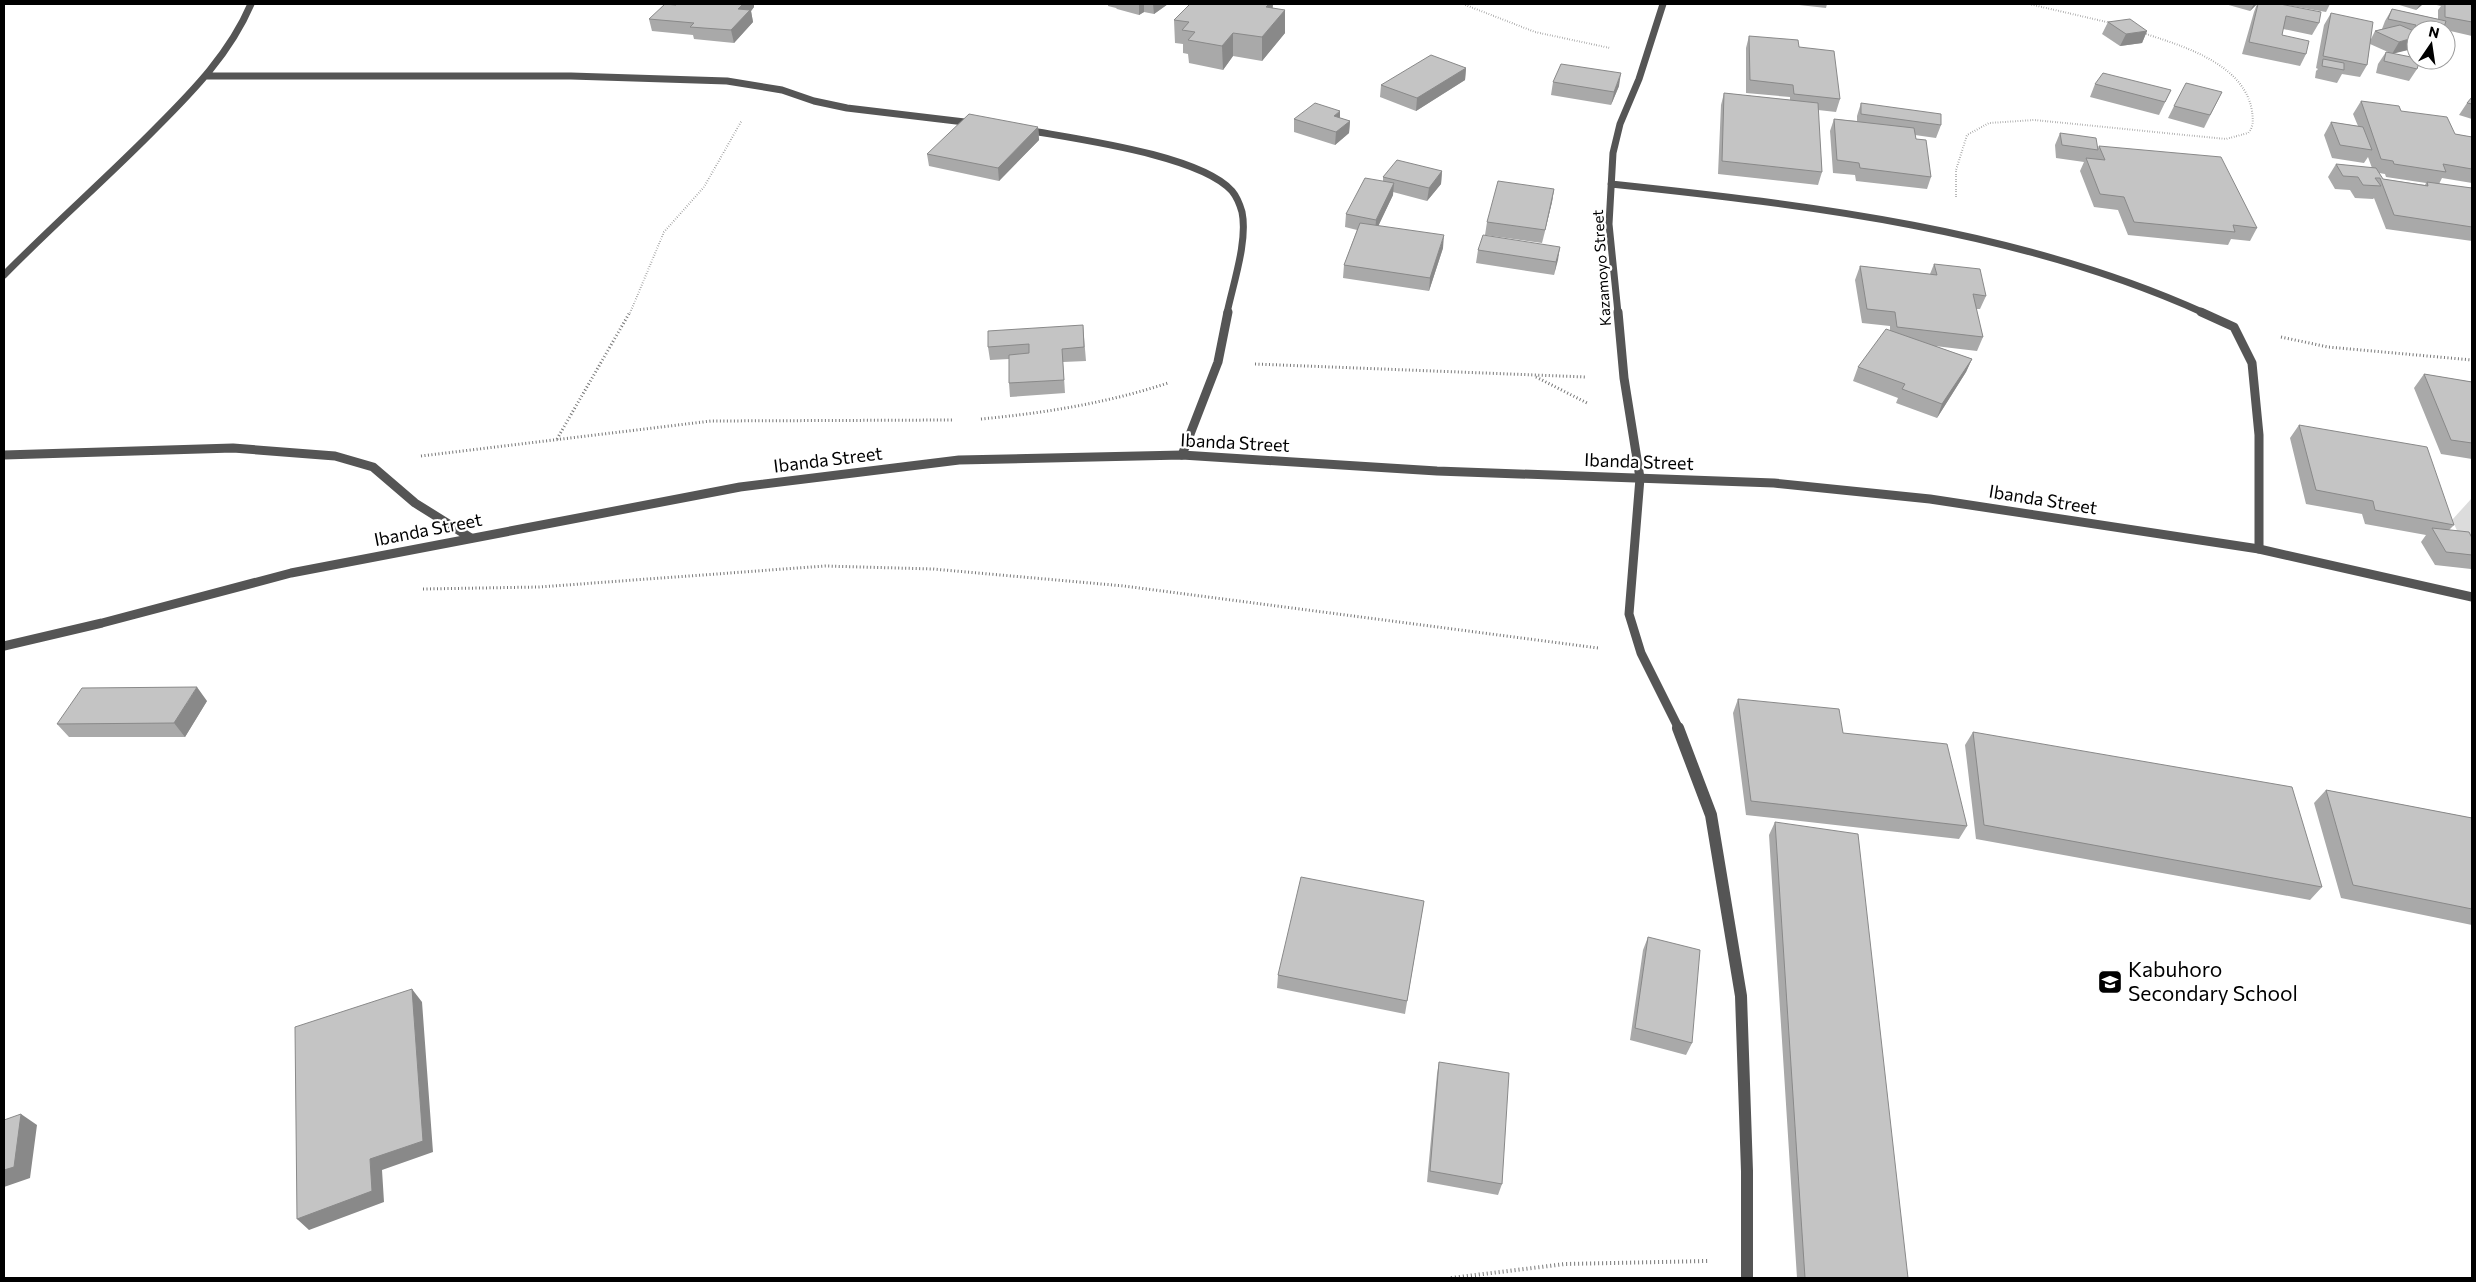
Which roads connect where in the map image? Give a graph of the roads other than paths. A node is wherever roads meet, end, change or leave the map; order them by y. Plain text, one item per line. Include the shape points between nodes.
1 (251, 4) edge
2 (1664, 4) edge
3 (206, 76) junction
4 (980, 124) edge
5 (1020, 129) edge
6 (1611, 184) junction
7 (4, 275) edge
8 (4, 455) edge
9 (1182, 455) junction
10 (1640, 478) junction
11 (470, 538) junction
12 (2259, 549) junction
13 (2472, 597) edge
14 (4, 646) edge
15 (1747, 1278) edge

1 - 3 street via 241,28
2 - 6 street, Kazamoyo Street via 1620,124
3 - 4 street via 687,79 761,86 835,106
3 - 7 street via 130,155
5 - 9 street via 1167,158 1202,171 1233,192 1242,213 1242,240 1218,362
6 - 10 street, Kazamoyo Street via 1609,224 1624,378
6 - 12 street via 1743,198 1957,233 2043,256 2168,297 2234,327 2252,363 2258,435
8 - 11 street via 232,448 294,452 360,462 381,472 415,503
9 - 10 street, Ibanda Street via 1437,471
9 - 11 street, Ibanda Street via 959,460 740,487
10 - 12 street, Ibanda Street via 1774,483 1930,499
10 - 15 street, Kazamoyo Street via 1629,614 1641,653 1677,725 1711,815 1741,996
11 - 14 street, Ibanda Street via 291,573
12 - 13 street, Ibanda Street

